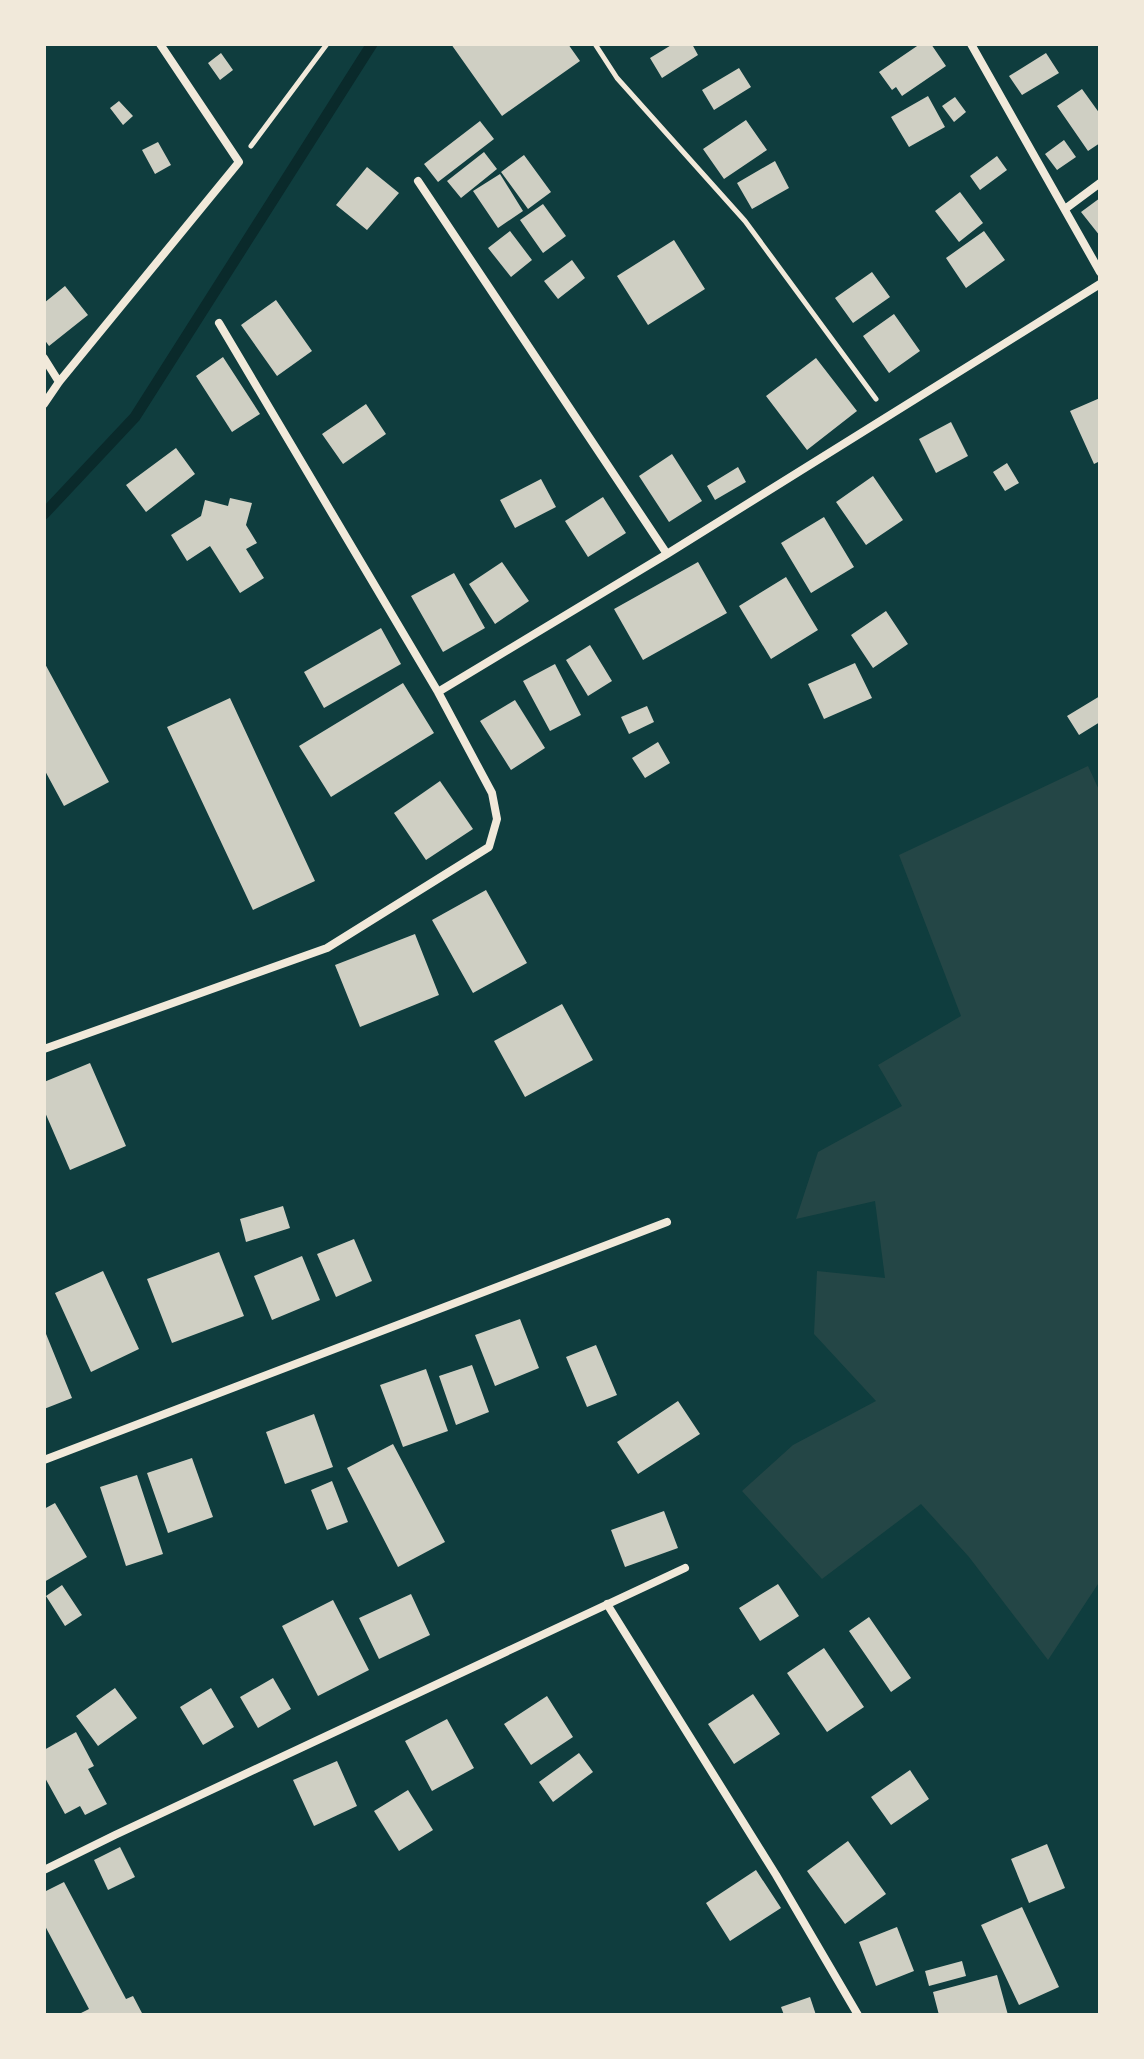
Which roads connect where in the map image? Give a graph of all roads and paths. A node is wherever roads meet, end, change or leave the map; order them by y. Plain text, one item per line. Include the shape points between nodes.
1 (160, 44) edge
2 (327, 44) edge
3 (595, 44) edge
4 (971, 44) edge
5 (239, 162) junction
6 (418, 181) dead end
7 (1100, 183) edge
8 (1065, 209) junction
9 (1100, 272) edge
10 (1100, 284) edge
11 (219, 323) dead end
12 (44, 358) edge
13 (59, 382) junction
14 (44, 404) edge
15 (888, 416) junction
16 (667, 554) junction
17 (438, 692) junction
18 (44, 1049) edge
19 (667, 1222) dead end
20 (44, 1460) edge
21 (685, 1568) dead end
22 (607, 1604) junction
23 (44, 1870) edge
24 (858, 2015) edge

1 - 5 street
2 - 5 path
3 - 15 path via 617,78 745,221
4 - 8 street
5 - 13 street
6 - 16 street
7 - 8 street
8 - 9 street
10 - 15 street
11 - 17 street
12 - 13 street
13 - 14 street
15 - 16 street
16 - 17 street
17 - 18 street via 492,793 497,819 489,847 327,948
19 - 20 street
21 - 22 street
22 - 23 street
22 - 24 street

